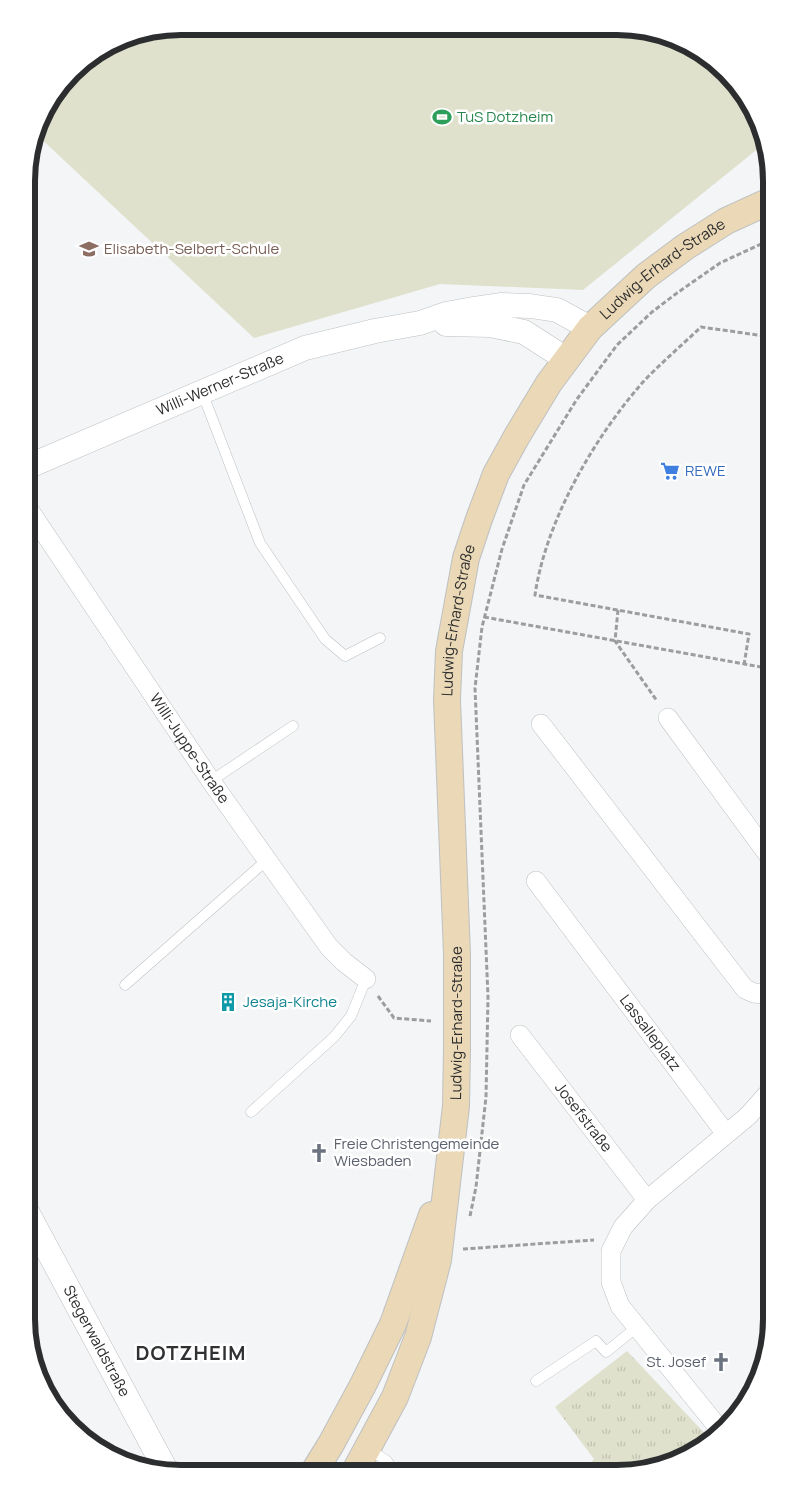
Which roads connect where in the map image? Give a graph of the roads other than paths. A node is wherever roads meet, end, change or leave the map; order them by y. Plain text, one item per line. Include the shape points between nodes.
1 (763, 204) edge
2 (420, 323) junction
3 (590, 328) junction
4 (566, 359) junction
5 (202, 392) junction
6 (35, 464) edge
7 (35, 518) edge
8 (380, 638) dead end
9 (668, 718) road end
10 (540, 724) dead end
11 (293, 726) dead end
12 (211, 781) junction
13 (763, 848) edge
14 (267, 860) junction
15 (536, 881) dead end
16 (366, 979) joint
17 (125, 985) dead end
18 (763, 994) edge
19 (520, 1035) dead end
20 (763, 1100) edge
21 (252, 1112) dead end
22 (726, 1134) junction
23 (449, 1167) junction
24 (647, 1200) junction
25 (35, 1227) edge
26 (637, 1327) junction
27 (536, 1381) dead end
28 (716, 1425) edge
29 (368, 1448) junction
30 (163, 1464) edge
31 (318, 1465) edge
32 (358, 1465) edge
33 (389, 1465) edge

1 - 3 main road, Ludwig-Erhard-Straße via 726,221 684,247 646,276
2 - 3 street, Willi-Werner-Straße via 446,314 500,305 557,310
2 - 4 street, Willi-Werner-Straße via 490,325 524,332
2 - 5 street, Willi-Werner-Straße via 304,348
3 - 4 main road, Ludwig-Erhard-Straße
4 - 23 main road, Ludwig-Erhard-Straße via 496,474 466,558 450,650 448,727 458,964 456,1106
5 - 6 street, Willi-Werner-Straße
5 - 8 lane via 260,543 325,639 345,656
7 - 12 street, Willi-Juppe-Straße
9 - 13 street
10 - 18 street via 745,989
11 - 12 lane
12 - 14 street, Willi-Juppe-Straße
14 - 16 street, Willi-Juppe-Straße via 329,947
14 - 17 lane
15 - 22 street, Lassalleplatz
16 - 21 lane via 351,1016 334,1037
19 - 24 street, Josefstraße
20 - 22 street
22 - 24 street
23 - 29 main road, Ludwig-Erhard-Straße via 438,1260 418,1337 395,1397
23 - 31 main road, Ludwig-Erhard-Straße via 393,1324
24 - 26 street via 623,1227 611,1251 611,1282 620,1306
25 - 30 street, Stegerwaldstraße
26 - 27 lane via 606,1352 596,1341
26 - 28 street
29 - 32 main road, Ludwig-Erhard-Straße
29 - 33 lane

